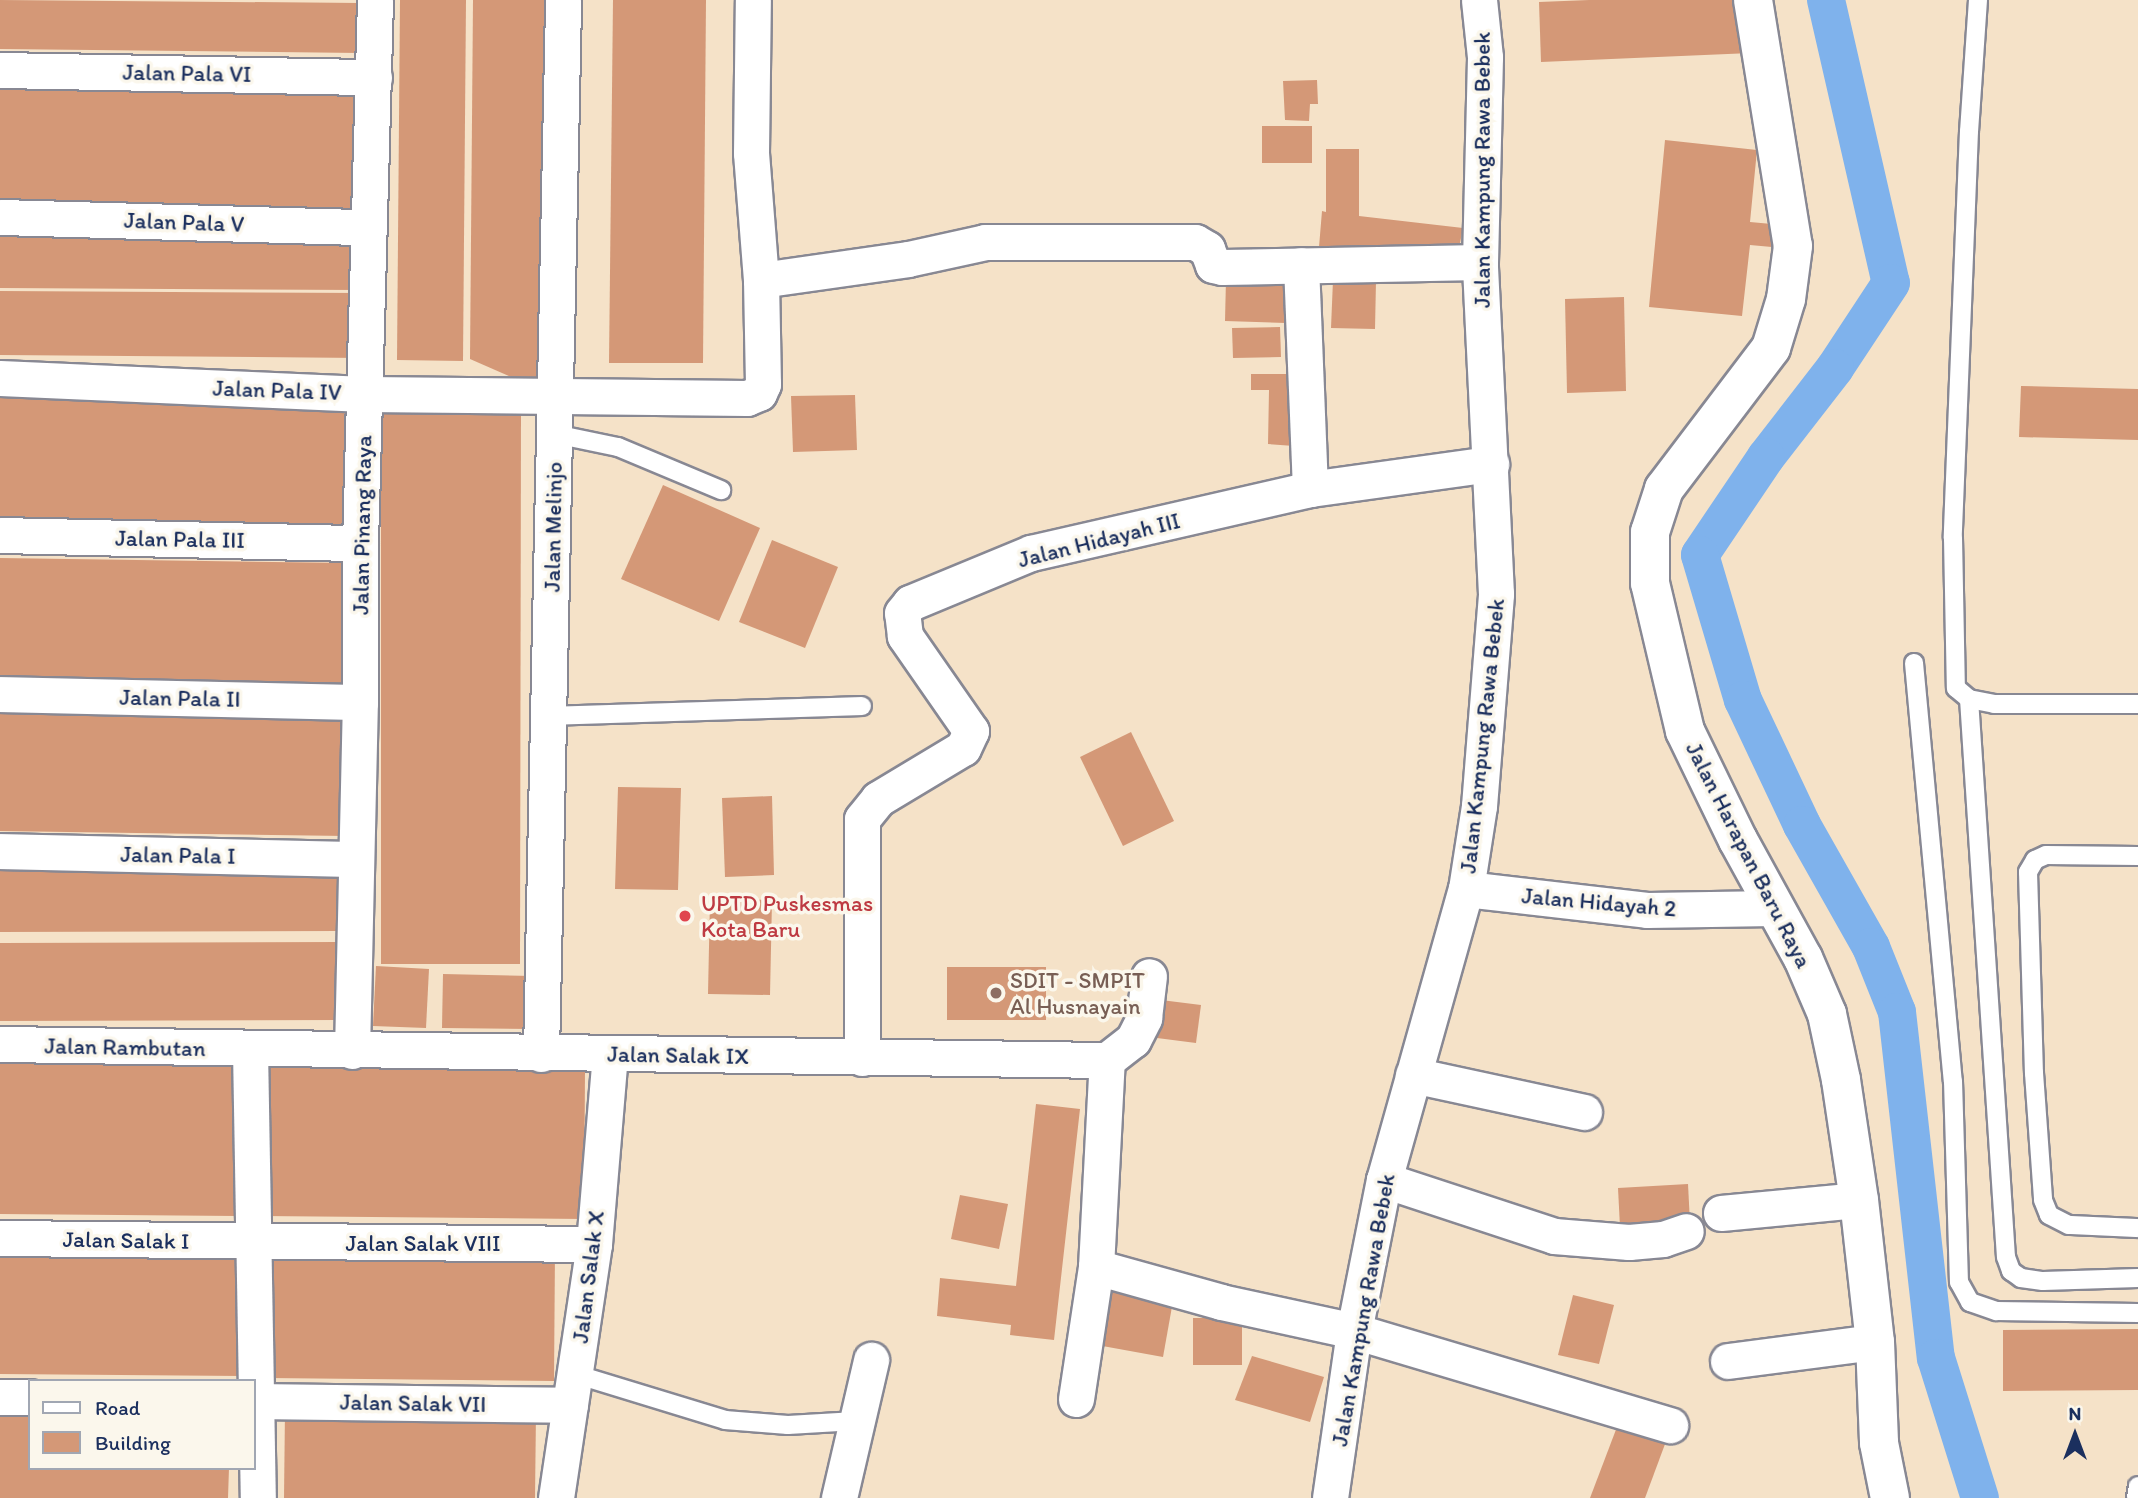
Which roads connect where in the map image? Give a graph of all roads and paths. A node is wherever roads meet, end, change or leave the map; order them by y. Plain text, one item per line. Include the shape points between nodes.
1 (375, 0) edge
2 (563, 0) edge
3 (753, 0) edge
4 (1479, 0) edge
5 (1753, 0) edge
6 (1978, 0) edge
7 (0, 70) edge
8 (374, 76) junction
9 (0, 217) edge
10 (369, 227) junction
11 (1480, 262) junction
12 (1301, 265) junction
13 (761, 280) junction
14 (0, 378) edge
15 (365, 394) junction
16 (555, 397) junction
17 (555, 434) junction
18 (1491, 464) junction
19 (1311, 489) junction
20 (721, 490) dead end
21 (0, 535) edge
22 (360, 543) junction
23 (1914, 663) dead end
24 (0, 694) edge
25 (1969, 699) junction
26 (360, 702) junction
27 (2138, 704) edge
28 (862, 706) dead end
29 (548, 716) junction
30 (0, 851) edge
31 (2138, 856) edge
32 (356, 859) junction
33 (1466, 889) junction
34 (1774, 908) junction
35 (1149, 975) dead end
36 (0, 1044) edge
37 (250, 1049) junction
38 (352, 1051) junction
39 (541, 1054) junction
40 (610, 1054) junction
41 (862, 1058) junction
42 (1107, 1060) junction
43 (1413, 1075) junction
44 (1584, 1111) dead end
45 (1384, 1180) junction
46 (1858, 1200) junction
47 (1721, 1213) dead end
48 (2138, 1228) edge
49 (1686, 1231) dead end
50 (0, 1238) edge
51 (253, 1242) junction
52 (594, 1244) junction
53 (1096, 1267) junction
54 (2138, 1278) edge
55 (2138, 1313) edge
56 (1354, 1331) junction
57 (1875, 1342) junction
58 (871, 1360) dead end
59 (1728, 1361) dead end
60 (255, 1379) edge
61 (573, 1390) junction
62 (0, 1397) edge
63 (28, 1397) edge
64 (1076, 1399) dead end
65 (256, 1401) edge
66 (856, 1421) junction
67 (1670, 1425) dead end
68 (256, 1433) edge
69 (2138, 1486) edge
70 (258, 1498) edge
71 (556, 1498) edge
72 (839, 1498) edge
73 (1330, 1498) edge
74 (1890, 1498) edge
75 (2136, 1498) edge

1 - 8 street, Jalan Pinang Raya
2 - 16 street, Jalan Melinjo
3 - 13 street via 751,153
4 - 11 street, Jalan Kampung Rawa Bebek via 1485,57
5 - 34 street, Jalan Harapan Baru Raya via 1793,246 1786,299 1771,348 1664,489 1650,532 1650,583 1685,731
6 - 25 lane via 1953,538 1956,688
7 - 8 street, Jalan Pala VI
8 - 10 street, Jalan Pinang Raya
9 - 10 street, Jalan Pala V
10 - 15 street, Jalan Pinang Raya
11 - 12 street
11 - 18 street, Jalan Kampung Rawa Bebek
12 - 13 street via 1213,265 1207,249 1195,242 985,242 908,259
12 - 19 street
13 - 16 street, Jalan Pala IV via 763,384 759,393 747,398
14 - 15 street, Jalan Pala IV
15 - 16 street, Jalan Pala IV
15 - 22 street, Jalan Pinang Raya
16 - 17 street, Jalan Melinjo
17 - 20 lane via 618,447
17 - 29 street, Jalan Melinjo
18 - 19 street
18 - 33 street, Jalan Kampung Rawa Bebek via 1496,594 1479,806
19 - 41 street, Jalan Hidayah III via 1031,553 910,603 902,613 905,636 971,731 963,748 878,799 862,819
21 - 22 street, Jalan Pala III
22 - 26 street, Jalan Pinang Raya
23 - 55 lane via 1953,1081 1959,1282 1970,1302 1996,1311
24 - 26 street, Jalan Pala II
25 - 27 lane via 1994,704
25 - 54 lane via 2006,1257 2011,1271 2021,1278
26 - 32 street, Jalan Pinang Raya
28 - 29 lane
29 - 39 street, Jalan Melinjo
30 - 32 street, Jalan Pala I
31 - 48 lane via 2046,855 2035,860 2028,872 2043,1200 2049,1215 2069,1225
32 - 38 street, Jalan Pinang Raya
33 - 34 street, Jalan Hidayah 2 via 1647,910
33 - 43 street, Jalan Kampung Rawa Bebek
34 - 46 street, Jalan Harapan Baru Raya via 1803,958 1827,1014
35 - 42 street via 1144,1018 1133,1040
36 - 37 street, Jalan Rambutan
37 - 38 street, Jalan Salak IX
37 - 51 street
38 - 39 street, Jalan Salak IX
39 - 40 street, Jalan Salak IX
40 - 41 street, Jalan Salak IX
40 - 52 street, Jalan Salak X
41 - 42 street, Jalan Salak IX
42 - 53 street
43 - 44 street
43 - 45 street, Jalan Kampung Rawa Bebek
45 - 49 street via 1554,1236 1629,1242
45 - 56 street, Jalan Kampung Rawa Bebek
46 - 47 street
46 - 57 street, Jalan Harapan Baru Raya
50 - 51 street, Jalan Salak I
51 - 52 street, Jalan Salak VIII
51 - 60 street
52 - 61 street, Jalan Salak X
53 - 56 street via 1221,1302
53 - 64 street
56 - 67 street
56 - 73 street, Jalan Kampung Rawa Bebek
57 - 59 street
57 - 74 street, Jalan Harapan Baru Raya via 1880,1443
58 - 66 street
61 - 65 street, Jalan Salak VII
61 - 66 lane via 726,1420 788,1425
61 - 71 street, Jalan Salak X
62 - 63 street
66 - 72 street
68 - 70 street
69 - 75 lane

